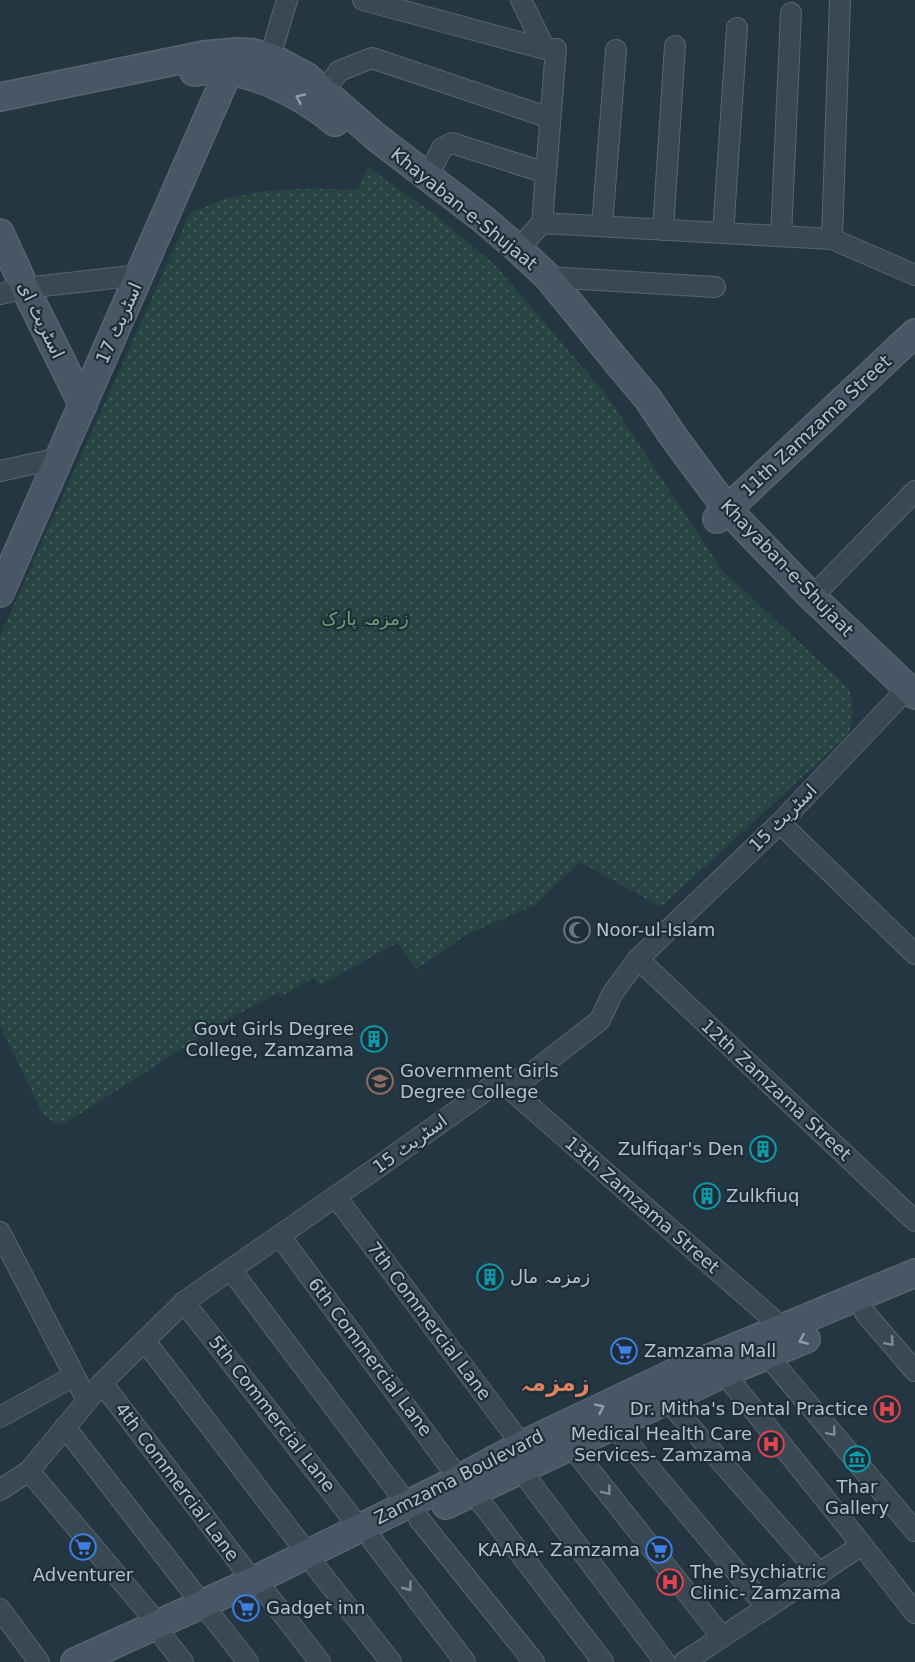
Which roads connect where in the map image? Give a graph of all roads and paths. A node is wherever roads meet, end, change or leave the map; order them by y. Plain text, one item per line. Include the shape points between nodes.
1 (287, 0) edge
2 (363, 0) edge
3 (521, 0) edge
4 (840, 0) edge
5 (791, 13) dead end
6 (737, 28) dead end
7 (675, 46) dead end
8 (545, 49) junction
9 (616, 50) dead end
10 (270, 57) junction
11 (233, 62) junction
12 (324, 91) junction
13 (0, 97) edge
14 (0, 114) edge
15 (550, 118) junction
16 (546, 173) junction
17 (427, 178) junction
18 (542, 223) junction
19 (602, 226) junction
20 (663, 230) junction
21 (0, 233) edge
22 (723, 233) junction
23 (781, 236) junction
24 (832, 239) junction
25 (518, 249) junction
26 (915, 274) edge
27 (140, 275) junction
28 (548, 277) junction
29 (715, 287) dead end
30 (12, 291) edge
31 (915, 333) edge
32 (83, 405) junction
33 (60, 458) junction
34 (0, 471) edge
35 (915, 491) edge
36 (722, 514) junction
37 (0, 593) edge
38 (812, 597) junction
39 (909, 699) edge
40 (780, 823) junction
41 (915, 954) edge
42 (638, 958) junction
43 (502, 1082) junction
44 (336, 1197) junction
45 (915, 1221) edge
46 (0, 1232) edge
47 (280, 1236) junction
48 (231, 1270) junction
49 (915, 1273) edge
50 (915, 1293) edge
51 (184, 1302) junction
52 (865, 1313) junction
53 (783, 1328) junction
54 (145, 1341) junction
55 (767, 1355) junction
56 (915, 1371) edge
57 (724, 1373) junction
58 (74, 1376) junction
59 (102, 1383) junction
60 (87, 1400) junction
61 (666, 1400) junction
62 (0, 1417) edge
63 (613, 1425) junction
64 (64, 1427) junction
65 (570, 1445) junction
66 (521, 1457) junction
67 (29, 1471) junction
68 (466, 1485) junction
69 (0, 1490) edge
70 (413, 1511) junction
71 (915, 1531) edge
72 (366, 1534) junction
73 (862, 1545) junction
74 (311, 1560) junction
75 (820, 1574) junction
76 (258, 1586) junction
77 (767, 1608) junction
78 (0, 1609) edge
79 (206, 1610) junction
80 (915, 1613) edge
81 (161, 1631) junction
82 (722, 1637) junction
83 (39, 1662) edge
84 (75, 1662) edge
85 (109, 1662) edge
86 (183, 1662) edge
87 (248, 1662) edge
88 (320, 1662) edge
89 (391, 1662) edge
90 (465, 1662) edge
91 (534, 1662) edge
92 (603, 1662) edge
93 (665, 1662) edge
94 (684, 1662) edge

1 - 10 street
2 - 8 street
3 - 8 street
4 - 24 street
5 - 23 street
6 - 22 street
7 - 20 street
8 - 15 street via 556,49
9 - 19 street
10 - 11 main road, Khayaban-e-Shujaat
10 - 12 main road, Khayaban-e-Shujaat
11 - 13 main road, Khayaban-e-Shujaat via 204,55
11 - 14 main road, Khayaban-e-Shujaat
11 - 27 main road, اسٹریٹ 17
36 -> 11 main road, Khayaban-e-Shujaat via 606,368 515,264 313,105
12 - 15 street via 339,71 372,58
12 - 17 main road, Khayaban-e-Shujaat
15 - 16 street
16 - 17 street via 452,143 441,148
16 - 18 street
17 - 25 main road, Khayaban-e-Shujaat
18 - 19 street
18 - 25 street
19 - 20 street
20 - 22 street
21 - 30 main road, اسٹریٹ ای
22 - 23 street
23 - 24 street
24 - 26 street
25 - 28 main road, Khayaban-e-Shujaat
27 - 30 street
27 - 32 main road, اسٹریٹ 17
28 - 29 street
28 - 36 main road, Khayaban-e-Shujaat via 648,399
30 - 32 main road, اسٹریٹ ای
31 - 36 main road, 11th Zamzama Street
32 - 33 main road, اسٹریٹ 17
33 - 34 street
33 - 37 main road, اسٹریٹ 17
35 - 38 street
36 - 38 main road, Khayaban-e-Shujaat
36 - 39 main road, Khayaban-e-Shujaat via 772,578
38 - 39 main road, Khayaban-e-Shujaat
39 - 40 street, اسٹریٹ 15
40 - 41 street
40 - 42 street, اسٹریٹ 15
42 - 43 street, اسٹریٹ 15 via 612,994 600,1020 527,1077
42 - 45 street, 12th Zamzama Street
43 - 44 street, اسٹریٹ 15
43 - 53 street, 13th Zamzama Street
44 - 47 street, اسٹریٹ 15
44 - 66 street, 7th Commercial Lane
46 - 58 street
47 - 48 street, اسٹریٹ 15
47 - 68 street, 6th Commercial Lane
48 - 51 street, اسٹریٹ 15
48 - 70 street
49 - 53 main road, Zamzama Boulevard
50 - 52 main road, Zamzama Boulevard
51 - 54 street, اسٹریٹ 15
51 - 72 street, 5th Commercial Lane
52 -> 55 main road, Zamzama Boulevard
52 -> 56 street
66 -> 53 main road, Zamzama Boulevard via 676,1372
54 - 59 street, اسٹریٹ 15
54 - 74 street
55 - 57 main road, Zamzama Boulevard
55 -> 71 street
57 - 61 main road, Zamzama Boulevard
57 - 73 street
58 - 60 street
58 - 62 street
59 - 60 street, اسٹریٹ 15
59 - 76 street, 4th Commercial Lane
60 - 64 street, اسٹریٹ 15
61 - 63 main road, Zamzama Boulevard
61 - 75 street
63 - 65 main road, Zamzama Boulevard
63 - 77 street
64 - 67 street, اسٹریٹ 15
64 - 79 street
65 - 66 main road, Zamzama Boulevard
65 -> 82 street
66 - 68 main road, Zamzama Boulevard
66 - 93 street, 7th Commercial Lane
67 - 69 street, اسٹریٹ 15
67 - 81 street
68 - 70 main road, Zamzama Boulevard
68 - 92 street, 6th Commercial Lane
70 - 72 main road, Zamzama Boulevard
70 - 91 street
72 - 74 main road, Zamzama Boulevard
72 -> 90 street, 5th Commercial Lane
73 - 75 street
73 - 80 street
74 - 76 main road, Zamzama Boulevard
74 - 89 street
75 - 77 street
76 - 79 main road, Zamzama Boulevard
76 - 88 street, 4th Commercial Lane
77 - 82 street
78 - 83 street
79 - 81 main road, Zamzama Boulevard
79 - 87 street
81 - 84 main road, Zamzama Boulevard
81 - 85 main road, Zamzama Boulevard
81 - 86 street
82 - 94 street

